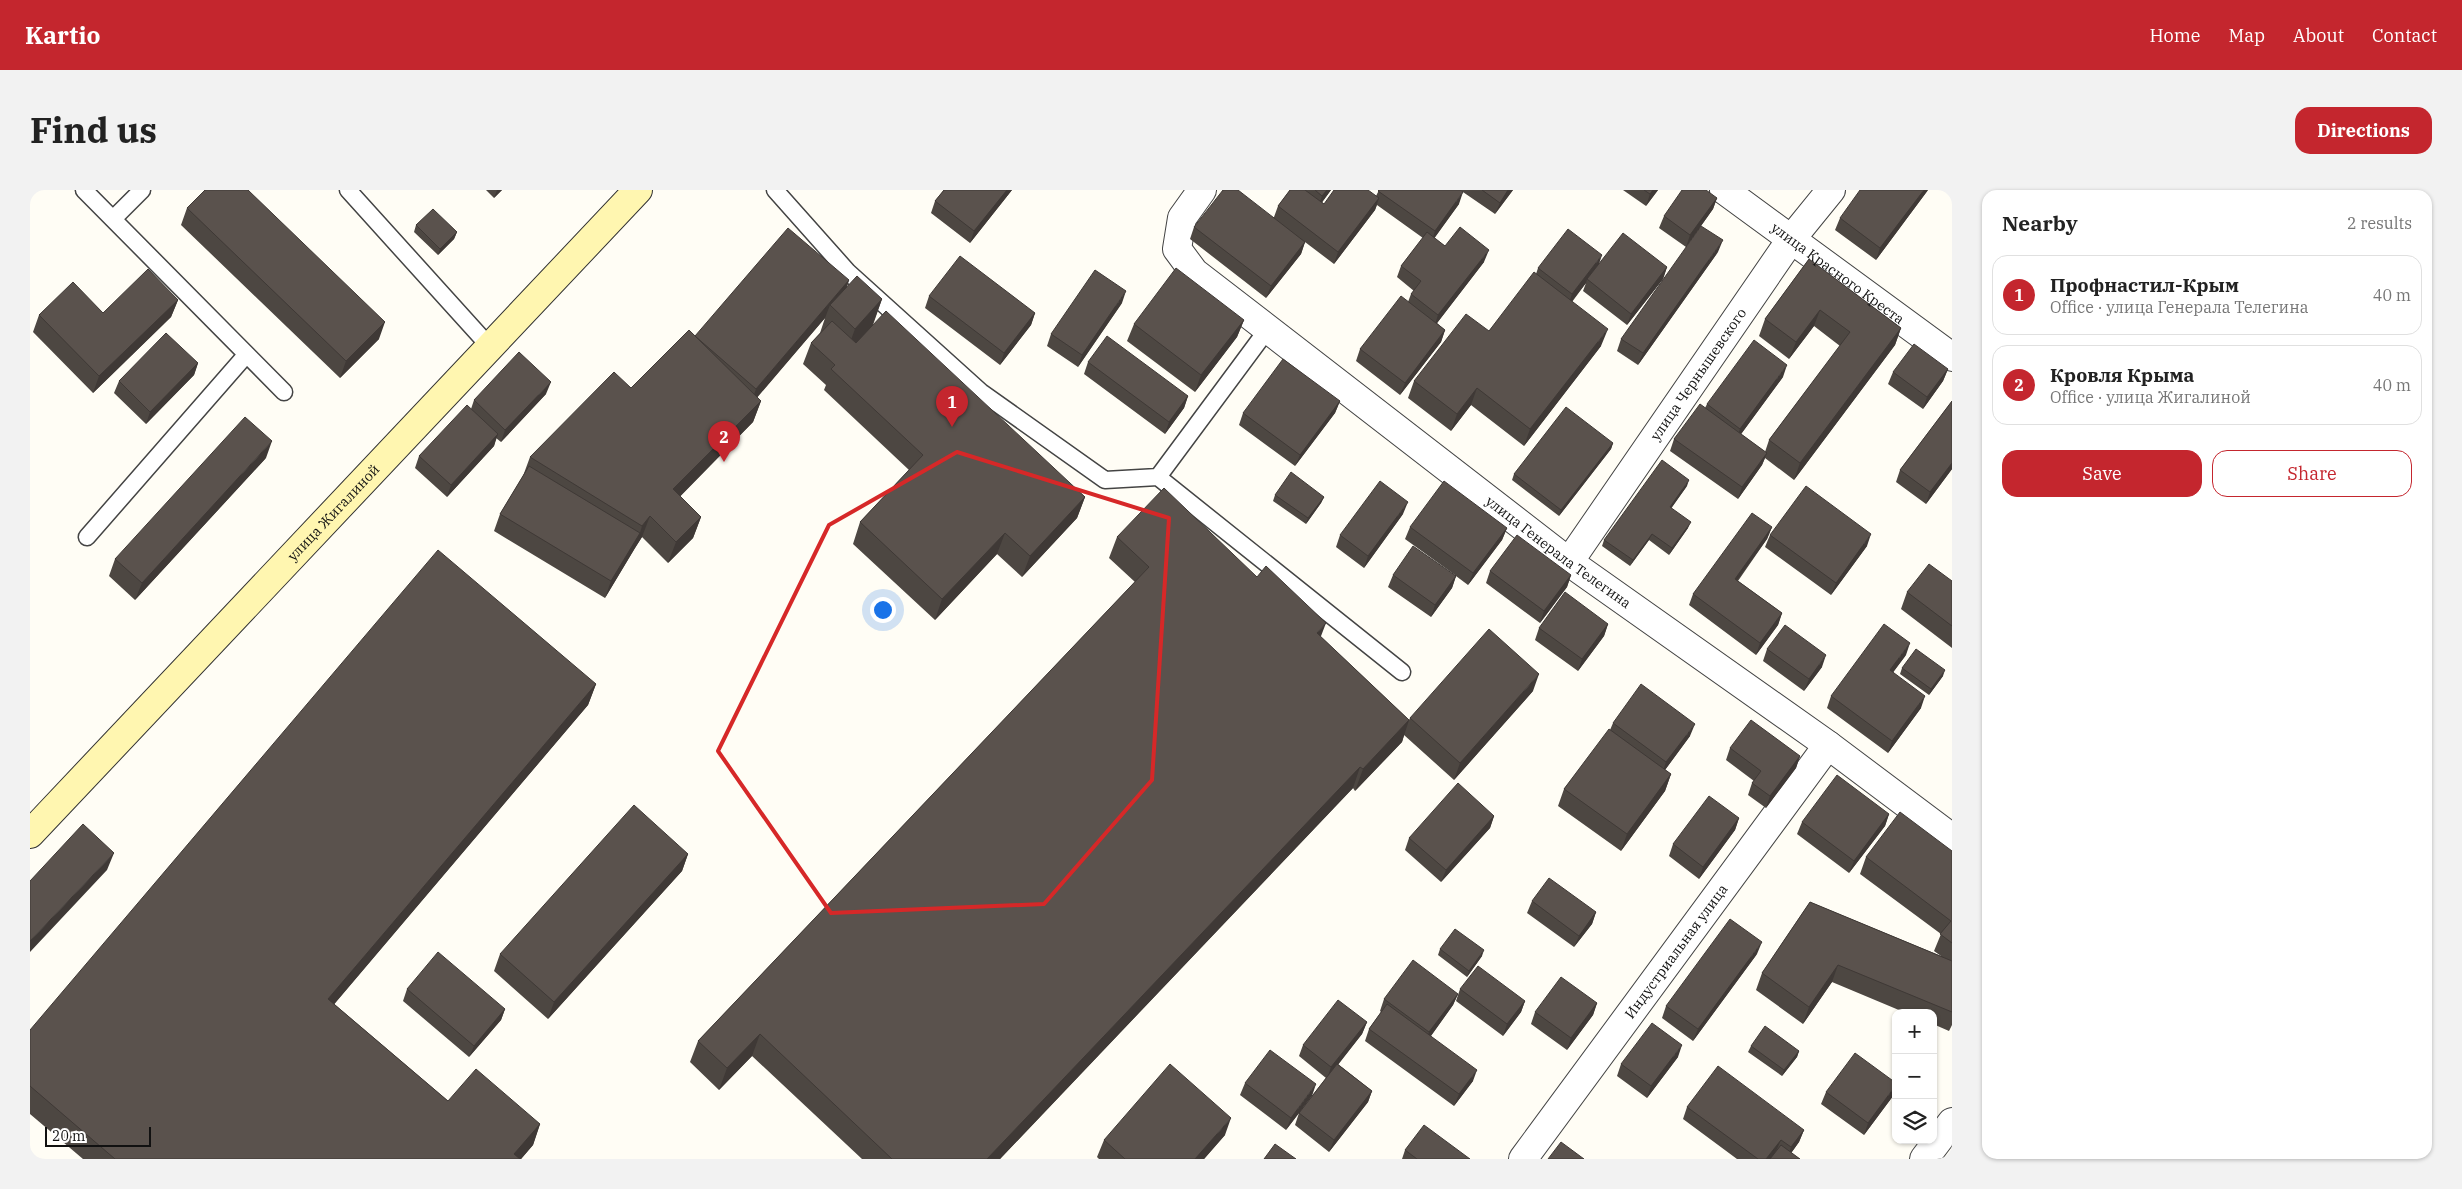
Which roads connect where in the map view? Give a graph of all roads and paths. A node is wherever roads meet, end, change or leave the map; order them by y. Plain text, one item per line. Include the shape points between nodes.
1 (84, 190) edge
2 (142, 190) edge
3 (348, 190) edge
4 (638, 190) edge
5 (775, 190) edge
6 (1202, 190) edge
7 (1724, 190) edge
8 (1831, 190) edge
9 (113, 219) junction
10 (1792, 238) junction
11 (1267, 330) junction
12 (490, 347) junction
13 (246, 354) junction
14 (1952, 357) edge
15 (284, 392) dead end
16 (1158, 477) junction
17 (87, 537) dead end
18 (1569, 562) junction
19 (1402, 672) dead end
20 (1828, 745) junction
21 (30, 834) edge
22 (1952, 838) edge
23 (1952, 1122) edge
24 (1523, 1159) edge
25 (1924, 1159) edge

1 - 9 lane
2 - 9 lane
3 - 12 lane
4 - 12 main road, улица Жигалиной
5 - 16 lane via 848,272 981,392 1105,480
6 - 11 street, улица Генерала Телегина via 1182,218 1177,249 1194,272
7 - 10 street, улица Красного Креста
8 - 10 street, улица Чернышевского
9 - 13 lane
10 - 14 street, улица Красного Креста
10 - 18 street, улица Чернышевского
11 - 16 lane
11 - 18 street, улица Генерала Телегина
12 - 21 main road, улица Жигалиной
13 - 15 lane
13 - 17 lane
16 - 19 lane
18 - 20 street, улица Генерала Телегина
20 - 22 street, улица Генерала Телегина
20 - 24 street, Индустриальная улица
23 - 25 street

